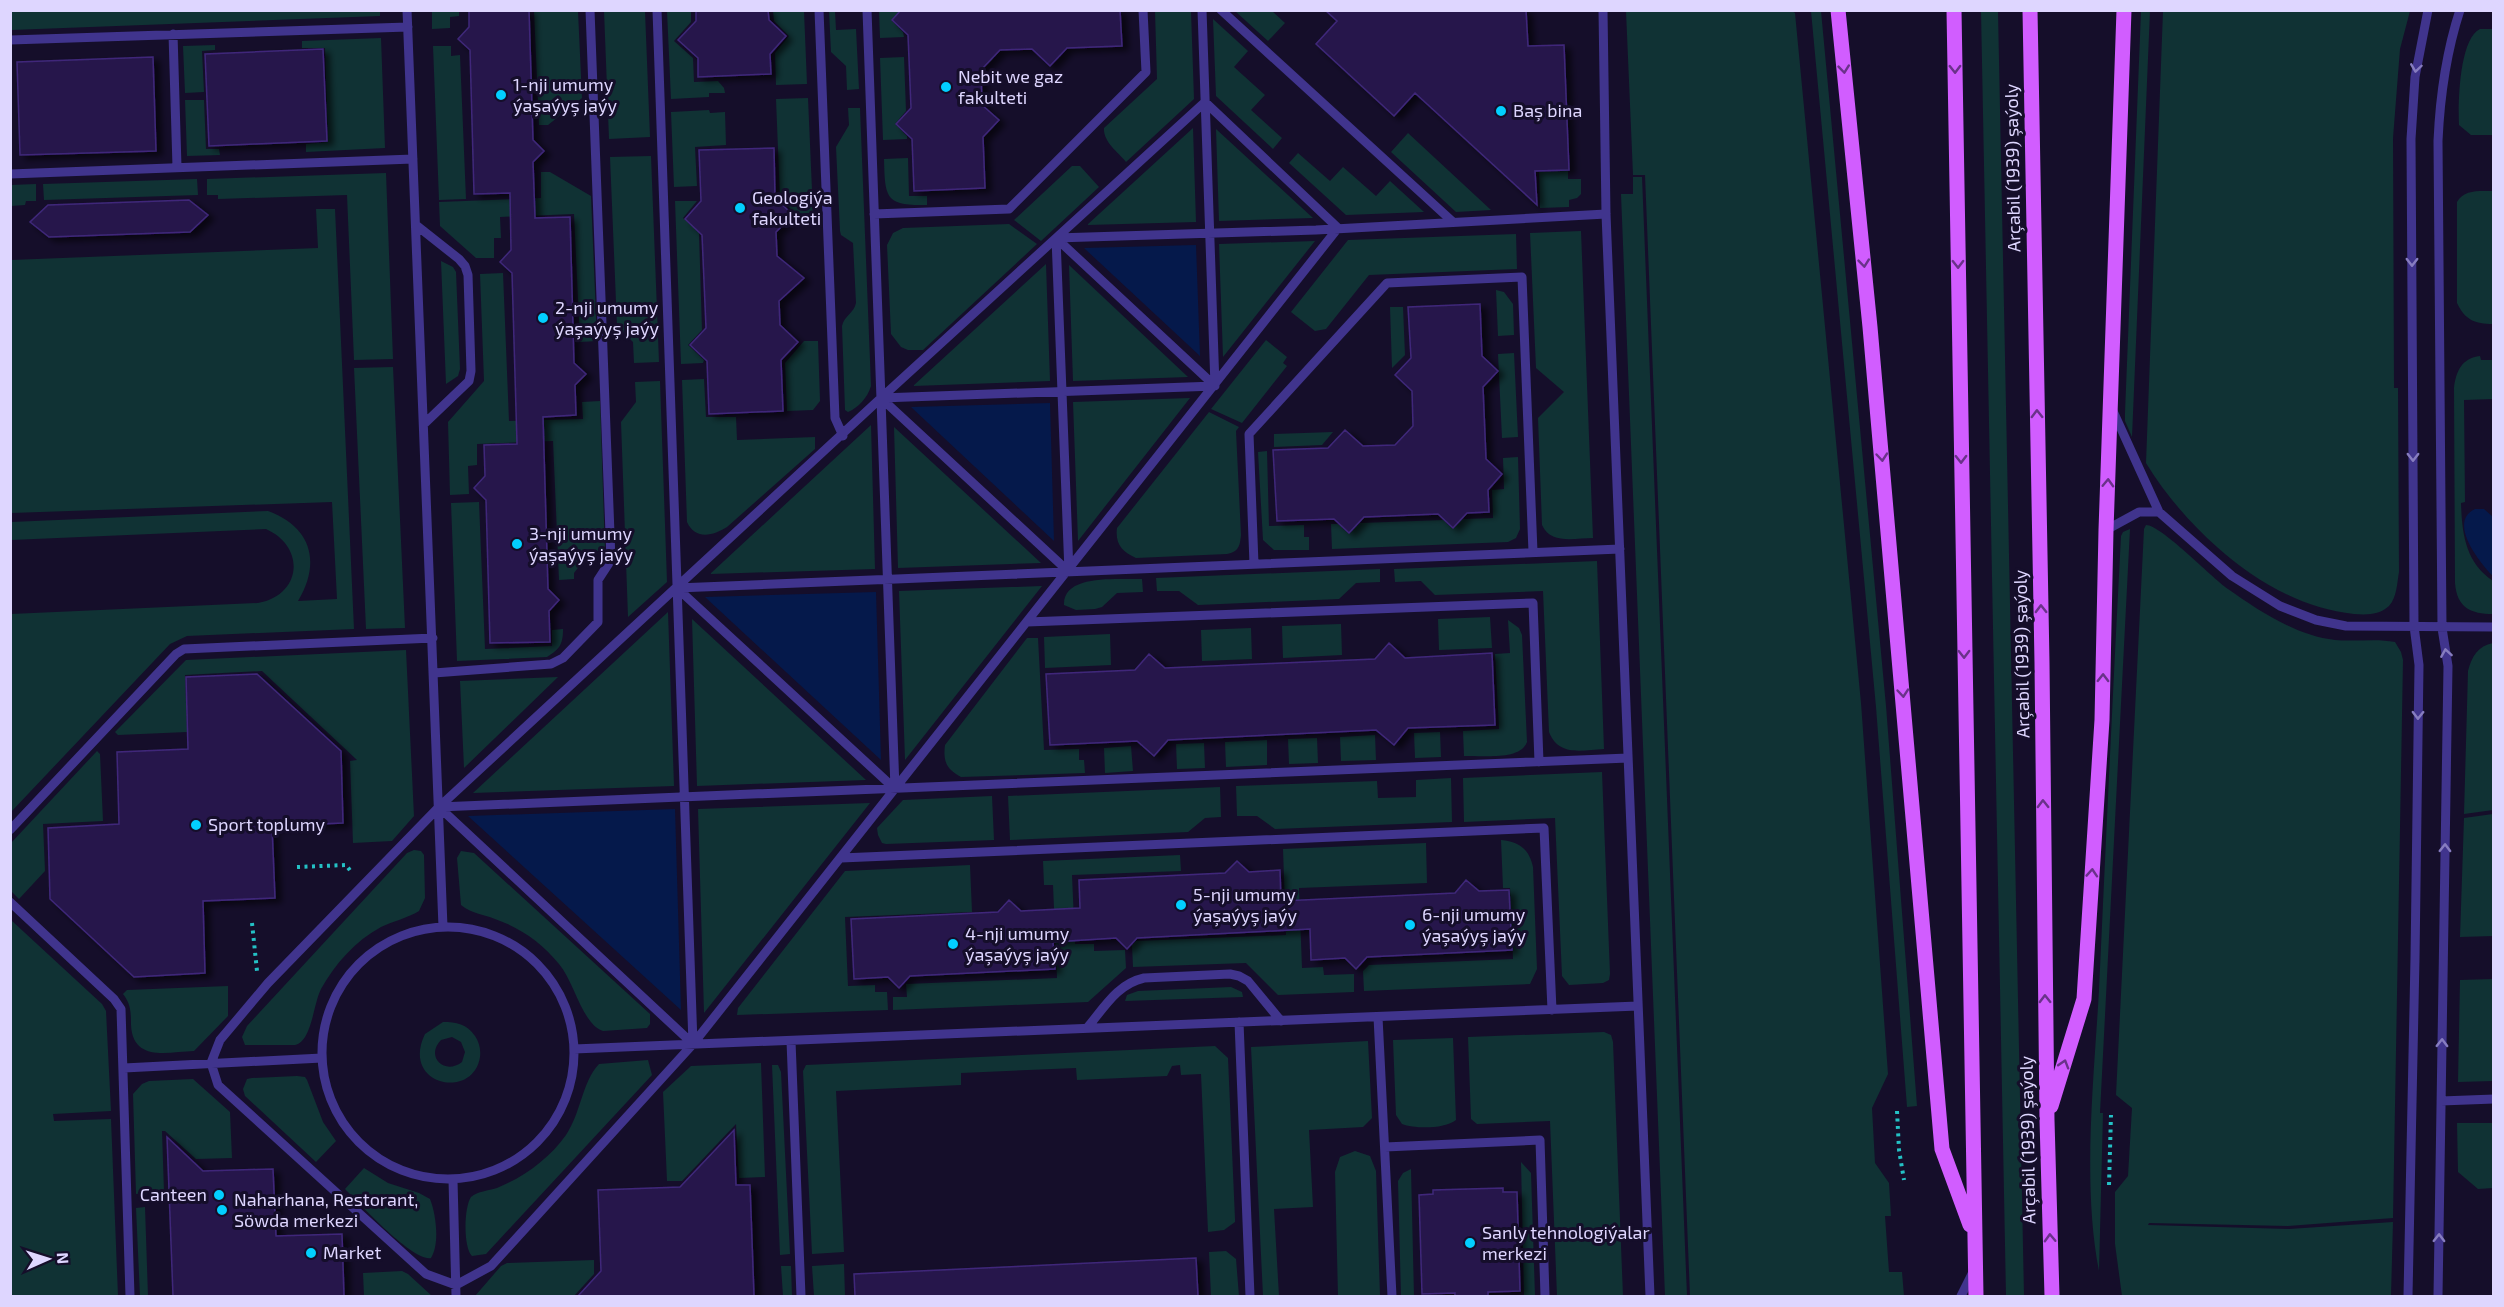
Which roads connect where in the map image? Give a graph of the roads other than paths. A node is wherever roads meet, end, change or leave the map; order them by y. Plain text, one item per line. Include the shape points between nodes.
1 (407, 10) edge
2 (590, 10) edge
3 (657, 10) edge
4 (819, 10) edge
5 (867, 10) edge
6 (1143, 10) edge
7 (1202, 10) edge
8 (1221, 10) edge
9 (1603, 10) edge
10 (1838, 10) edge
11 (1954, 10) edge
12 (2030, 10) edge
13 (2124, 10) edge
14 (2428, 10) edge
15 (2460, 10) edge
16 (408, 27) junction
17 (173, 34) junction
18 (10, 40) edge
19 (1205, 102) junction
20 (413, 159) junction
21 (177, 167) junction
22 (10, 174) edge
23 (874, 214) junction
24 (1606, 214) junction
25 (1453, 222) junction
26 (416, 225) junction
27 (1338, 228) junction
28 (1210, 233) junction
29 (1056, 238) junction
30 (1215, 386) junction
31 (1062, 391) junction
32 (881, 398) junction
33 (2110, 406) junction
34 (424, 424) junction
35 (843, 436) junction
36 (2159, 512) junction
37 (2106, 530) junction
38 (1620, 549) junction
39 (1533, 552) junction
40 (1254, 564) junction
41 (1069, 572) junction
42 (888, 579) junction
43 (677, 588) junction
44 (1027, 622) junction
45 (2414, 627) junction
46 (2442, 627) junction
47 (2493, 627) edge
48 (433, 638) junction
49 (434, 673) junction
50 (1628, 758) junction
51 (1539, 762) junction
52 (896, 789) junction
53 (685, 797) junction
54 (440, 807) junction
55 (10, 830) edge
56 (841, 858) junction
57 (10, 902) edge
58 (443, 927) junction
59 (1638, 1006) junction
60 (1552, 1010) junction
61 (1378, 1017) junction
62 (1281, 1021) junction
63 (1239, 1022) junction
64 (1087, 1028) junction
65 (791, 1041) junction
66 (693, 1044) junction
67 (574, 1049) junction
68 (322, 1058) junction
69 (211, 1063) junction
70 (124, 1068) junction
71 (2493, 1099) edge
72 (2441, 1101) junction
73 (2047, 1120) junction
74 (1385, 1147) junction
75 (453, 1180) junction
76 (1974, 1237) junction
77 (1975, 1268) junction
78 (456, 1285) junction
79 (130, 1296) edge
80 (456, 1296) edge
81 (801, 1296) edge
82 (1250, 1296) edge
83 (1392, 1296) edge
84 (1545, 1296) edge
85 (1650, 1296) edge
86 (1961, 1296) edge
87 (1976, 1296) edge
88 (2052, 1296) edge
89 (2408, 1296) edge
90 (2438, 1296) edge

1 - 16 lane
2 - 49 lane via 611,560 598,580 598,622 563,658 551,664
3 - 43 lane
4 - 35 lane via 835,418
5 - 23 lane
6 - 23 lane via 1146,72 1008,209
7 - 19 lane
8 - 25 lane
9 - 24 lane
10 -> 76 main road via 1870,327 1942,1149
11 -> 76 main road
73 -> 12 main road, Arçabil (1939) şaýoly
13 - 33 main road
14 -> 45 lane via 2415,76 2411,139
15 - 46 lane via 2447,54 2438,141
16 - 17 lane
16 - 20 lane
17 - 18 lane
17 - 21 lane
19 - 27 lane
19 - 28 lane
19 - 29 lane
20 - 21 lane
20 - 26 lane
21 - 22 lane
23 - 32 lane
24 - 25 lane
24 - 38 lane
25 - 27 lane
26 - 34 lane
26 - 34 lane via 459,259 468,275 469,381
27 - 28 lane
27 - 30 lane
28 - 29 lane
28 - 30 lane
29 - 30 lane
29 - 31 lane
29 - 32 lane
30 - 31 lane
30 - 41 lane
31 - 32 lane
31 - 41 lane
32 - 35 lane
32 - 41 lane
32 - 42 lane
33 - 36 lane
37 -> 33 main road
34 - 48 lane
35 - 43 lane
36 - 37 lane via 2139,512
36 - 45 lane via 2232,576 2280,606 2346,626
73 -> 37 main road via 2084,999 2102,720
38 - 39 lane
38 - 50 lane
39 - 40 lane
39 - 40 lane via 1522,277 1387,283 1249,434
40 - 41 lane
41 - 42 lane
41 - 44 lane
42 - 43 lane
42 - 52 lane
43 - 52 lane
43 - 53 lane
43 - 54 lane
44 - 51 lane via 1533,603
44 - 52 lane
45 - 46 lane
45 -> 89 lane via 2419,665
46 - 47 lane
72 -> 46 lane via 2448,666
48 - 49 lane
48 - 55 lane via 184,650
49 - 54 lane
50 - 51 lane
50 - 59 lane
51 - 52 lane
52 - 53 lane
52 - 56 lane
53 - 54 lane
53 - 66 lane
54 - 58 lane
54 - 66 lane
54 - 69 lane via 268,983 220,1040
56 - 60 lane via 1544,828
56 - 66 lane
57 - 70 lane via 121,1009
58 - 67 lane via 465,928 507,941 542,968 565,1006
58 - 68 lane via 400,936 363,959 328,1014
59 - 60 lane
59 - 85 lane
60 - 61 lane
61 - 62 lane
61 - 74 lane
62 - 63 lane
62 - 64 lane via 1248,981 1230,974 1131,981
63 - 64 lane
63 - 82 lane
64 - 65 lane
65 - 66 lane
65 - 81 lane
66 - 67 lane
66 - 78 lane via 491,1266
67 - 75 lane via 568,1092 560,1113 540,1139 515,1160 495,1170
68 - 69 lane
68 - 75 lane via 331,1101 362,1146 409,1174
69 - 70 lane
69 - 78 lane via 218,1084 391,1243 426,1274
70 - 79 lane
71 - 72 lane
90 -> 72 lane
88 -> 73 main road, Arçabil (1939) şaýoly
74 - 83 lane
74 - 84 lane via 1540,1140
75 - 78 lane
76 - 77 main road
77 - 86 lane
77 - 87 main road
78 - 80 lane

